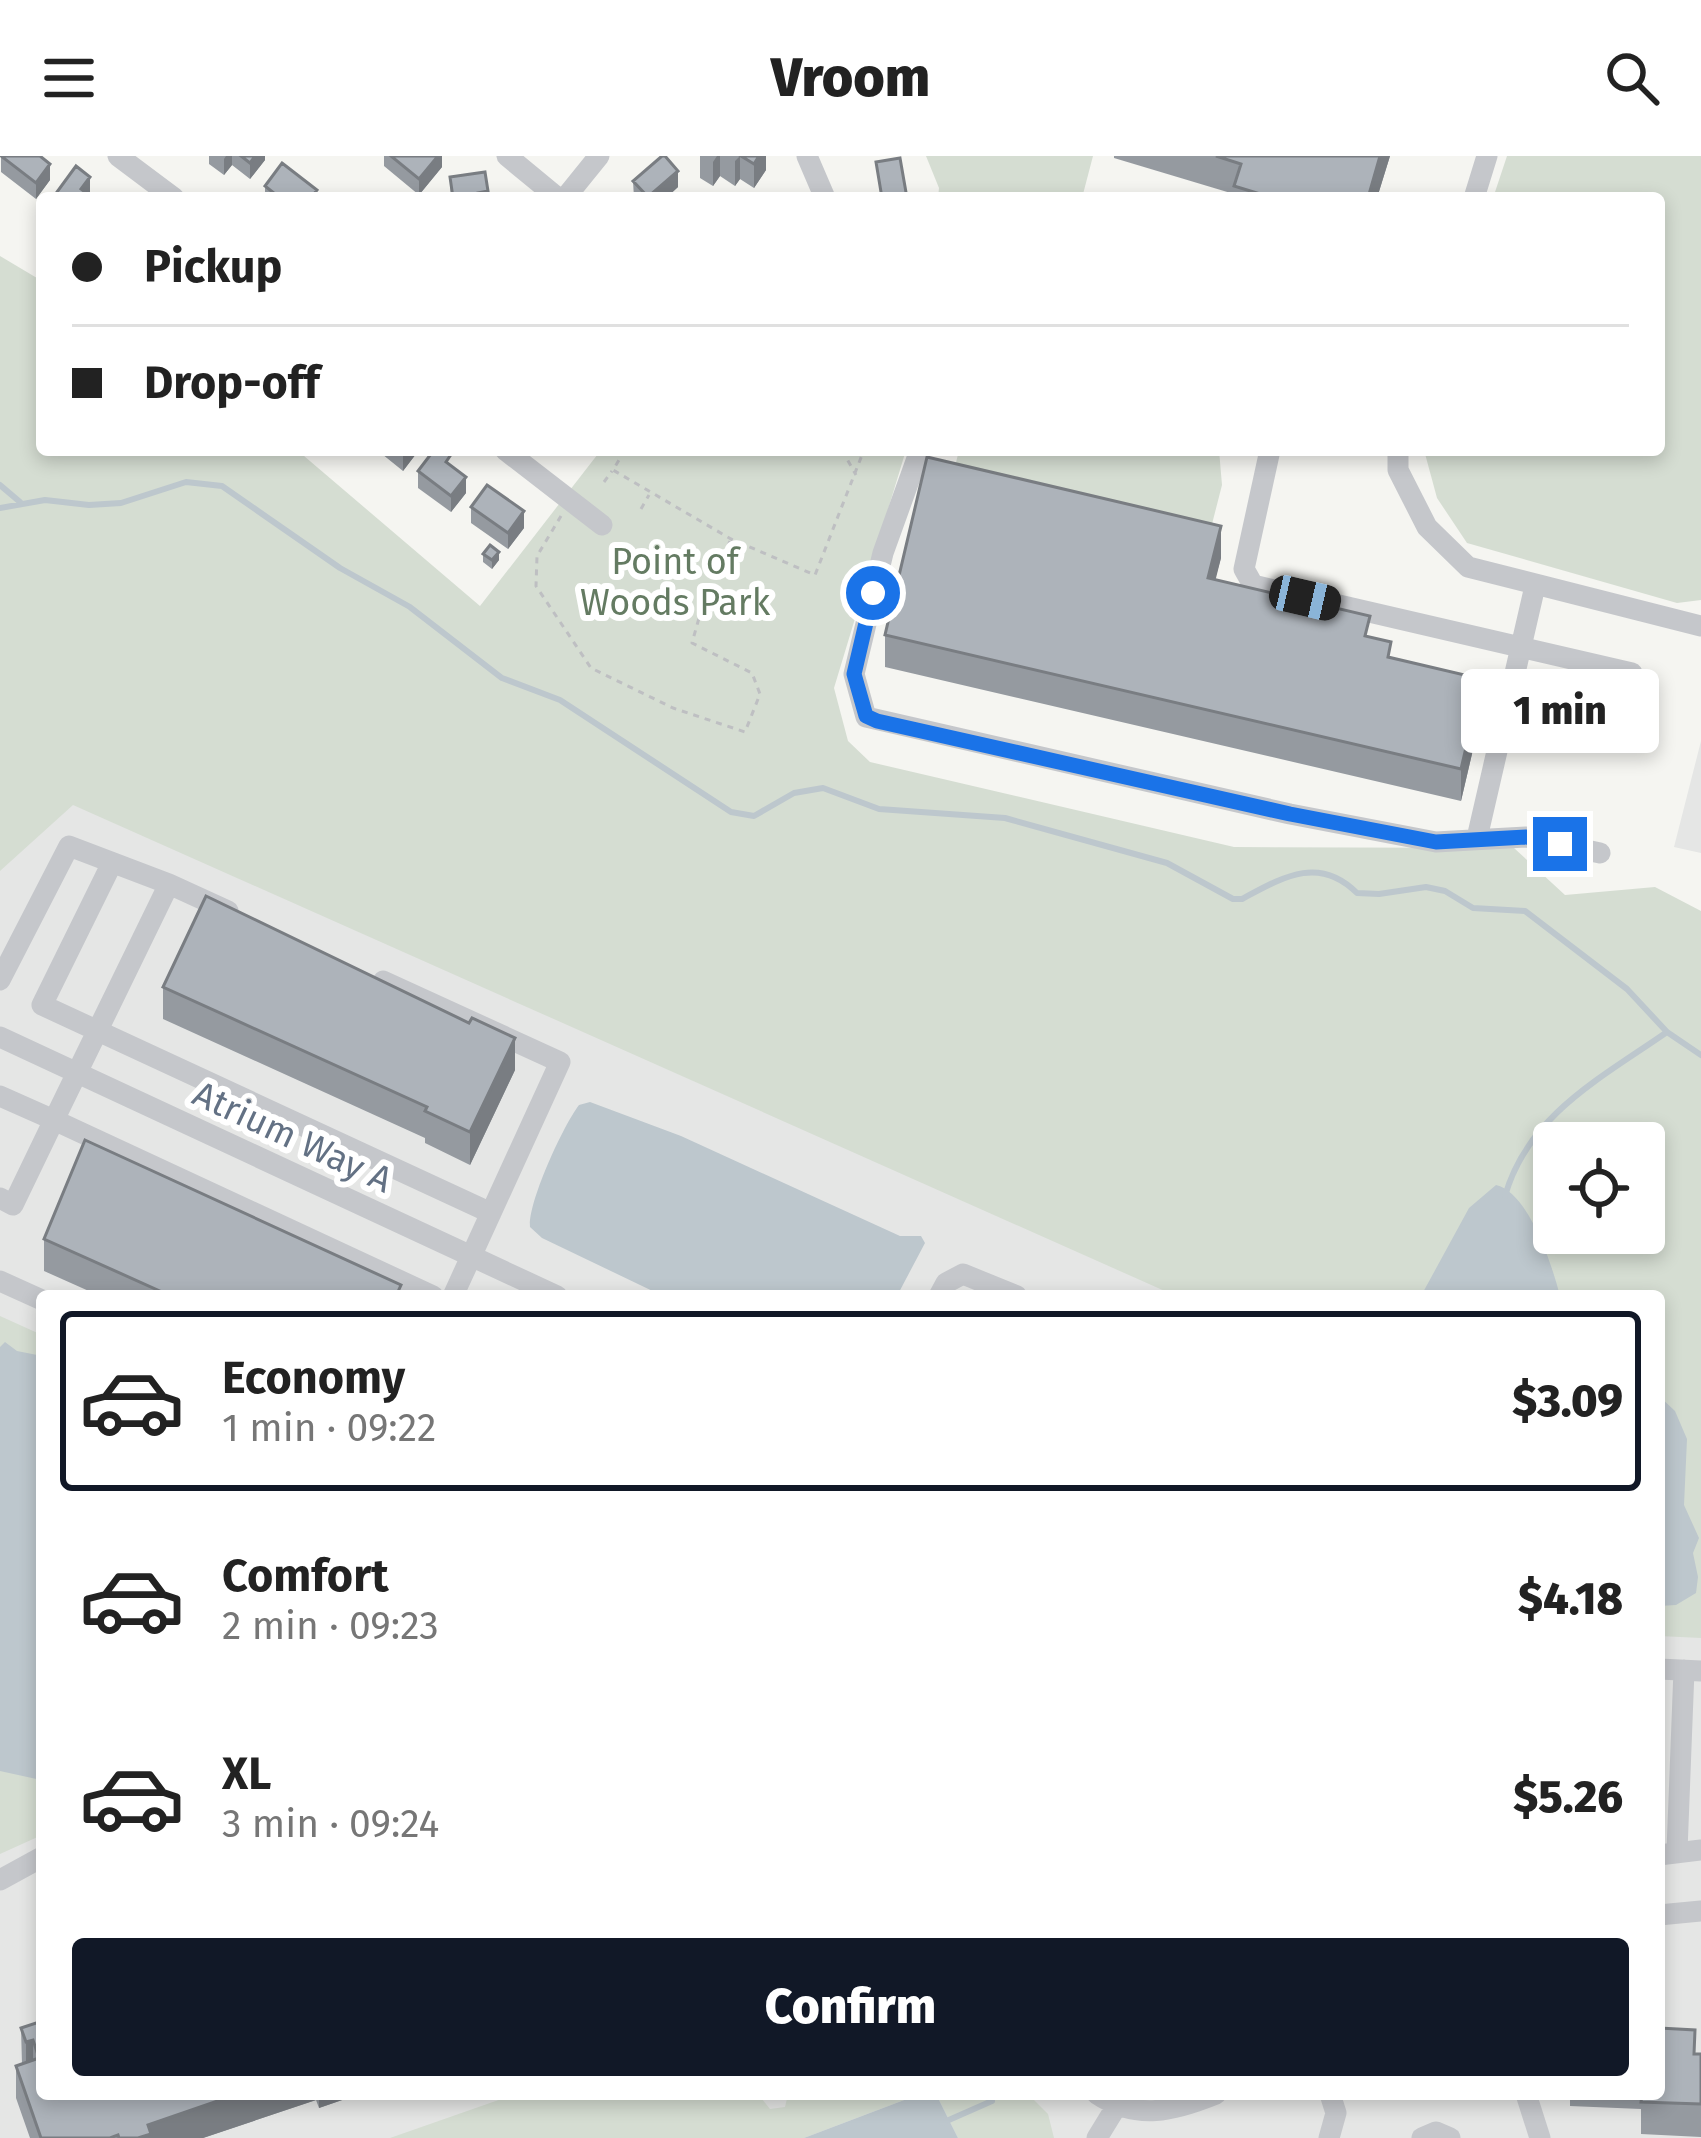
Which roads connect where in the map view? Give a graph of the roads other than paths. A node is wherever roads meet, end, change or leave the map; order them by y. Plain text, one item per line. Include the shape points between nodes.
1 (118, 156) edge
2 (506, 156) edge
3 (599, 156) edge
4 (808, 156) edge
5 (1487, 156) edge
6 (166, 192) edge
7 (554, 192) edge
8 (567, 192) edge
9 (823, 192) edge
10 (1476, 192) edge
11 (513, 456) edge
12 (918, 456) edge
13 (1269, 456) edge
14 (1398, 456) edge
15 (602, 525) dead end
16 (1535, 586) junction
17 (1701, 626) edge
18 (1520, 648) junction
19 (1633, 673) dead end
20 (1477, 838) junction
21 (1600, 853) dead end
22 (112, 862) junction
23 (169, 884) junction
24 (256, 924) edge
25 (365, 973) edge
26 (0, 980) edge
27 (98, 1032) junction
28 (0, 1036) edge
29 (79, 1072) junction
30 (0, 1096) edge
31 (54, 1120) junction
32 (0, 1198) edge
33 (491, 1213) junction
34 (471, 1256) junction
35 (0, 1281) edge
36 (421, 1290) edge
37 (456, 1290) edge
38 (544, 1290) edge
39 (942, 1290) edge
40 (1002, 1290) edge
41 (36, 1297) edge
42 (1692, 1670) edge
43 (1670, 1717) edge
44 (1670, 1766) edge
45 (1669, 1811) edge
46 (1701, 1850) edge
47 (1668, 1853) edge
48 (36, 1861) edge
49 (0, 1880) edge
50 (1701, 1911) edge
51 (1665, 1914) edge
52 (1106, 2100) edge
53 (1201, 2100) edge
54 (1332, 2100) edge
55 (1528, 2100) edge
56 (1097, 2138) edge
57 (1329, 2138) edge
58 (1422, 2138) edge
59 (1450, 2138) edge
60 (1540, 2138) edge

1 - 6 street
2 - 7 street
3 - 8 street
4 - 9 street
5 - 10 street
11 - 15 street
12 - 20 street via 883,553 854,674 866,716 1311,818 1436,842
13 - 18 street via 1244,568 1253,585
14 - 16 street via 1411,500 1446,549 1484,574
16 - 17 street
16 - 18 street
18 - 19 street
18 - 20 street
20 - 21 street via 1526,837
22 - 23 street
22 - 26 street via 69,846
22 - 27 street via 43,1005
23 - 24 street
23 - 27 street
25 - 33 street via 560,1062
27 - 29 street
27 - 33 street
28 - 29 street, Atrium Way A
29 - 31 street
29 - 34 street, Atrium Way A
30 - 31 street
31 - 32 street via 14,1205
31 - 36 street
33 - 34 street
34 - 37 street
34 - 38 street, Atrium Way A
35 - 41 street
39 - 40 street via 963,1274
42 - 43 street
43 - 44 street
44 - 45 street
45 - 47 street
46 - 47 street
48 - 49 street
50 - 51 street
52 - 53 street via 1144,2113
52 - 56 street
54 - 57 street
55 - 60 street
58 - 59 street

